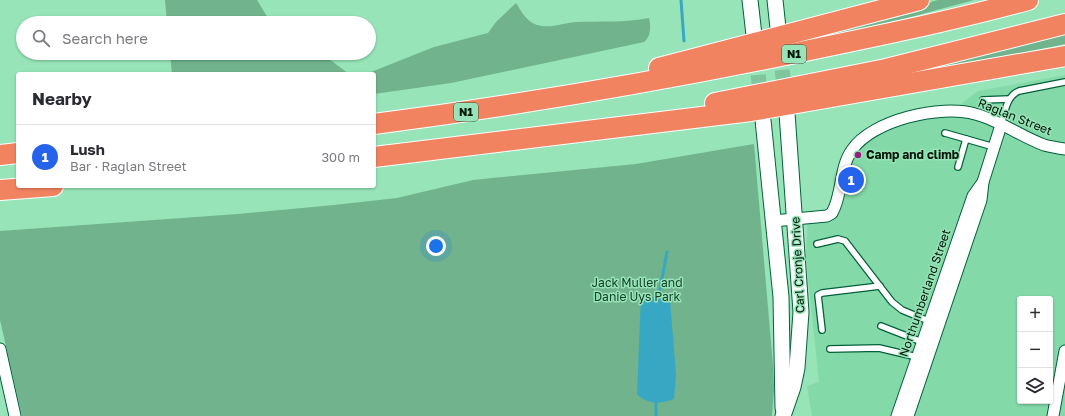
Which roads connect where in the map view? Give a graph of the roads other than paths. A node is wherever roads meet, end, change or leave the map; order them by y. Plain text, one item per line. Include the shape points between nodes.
1 (750, 0) edge
2 (775, 0) edge
3 (919, 0) edge
4 (1028, 0) edge
5 (1065, 24) edge
6 (778, 28) dead end
7 (754, 34) dead end
8 (1065, 56) edge
9 (1065, 82) edge
10 (557, 98) junction
11 (1009, 99) junction
12 (983, 100) dead end
13 (787, 113) tunnel mouth
14 (762, 120) tunnel mouth
15 (376, 124) edge
16 (1001, 125) junction
17 (945, 133) dead end
18 (966, 139) junction
19 (506, 140) junction
20 (994, 147) junction
21 (1065, 149) edge
22 (16, 153) edge
23 (0, 155) edge
24 (376, 156) edge
25 (958, 167) dead end
26 (27, 188) edge
27 (0, 190) edge
28 (795, 219) junction
29 (773, 221) junction
30 (817, 244) dead end
31 (880, 286) junction
32 (934, 323) junction
33 (881, 326) dead end
34 (822, 330) dead end
35 (922, 342) junction
36 (0, 349) edge
37 (830, 349) dead end
38 (1065, 351) edge
39 (917, 357) junction
40 (5, 390) edge
41 (783, 415) edge
42 (15, 416) edge
43 (896, 416) edge
44 (908, 416) edge
45 (1052, 416) edge

1 - 7 main road
2 - 6 main road
3 - 10 highway
4 - 10 highway, N1 via 746,64
5 - 19 highway via 886,69 800,87
8 - 19 highway via 751,111
9 - 11 lane via 1019,91
10 - 15 highway, N1
11 - 12 lane
11 - 16 lane
13 - 28 main road, Carl Cronje Drive
14 - 29 main road, Carl Cronje Drive
16 - 20 street, Northumberland Street
16 - 21 street, Raglan Street via 1043,144
16 - 28 street, Raglan Street via 981,115 961,111 923,115 890,123 875,130 857,144 846,160 832,213 827,216
17 - 18 lane
18 - 20 lane
18 - 25 lane
19 - 24 highway
20 - 32 street, Northumberland Street via 983,182 973,196
22 - 23 highway
26 - 27 highway
28 - 29 street, Raglan Street
28 - 41 main road, Carl Cronje Drive via 801,312 800,344 793,387
29 - 41 main road, Carl Cronje Drive via 781,297
30 - 31 lane via 838,239 845,241
31 - 32 lane via 902,310
31 - 34 lane via 818,295
32 - 35 street, Northumberland Street
32 - 44 street, Northumberland Street
33 - 35 lane
35 - 39 street, Northumberland Street
36 - 40 street
37 - 39 lane via 879,348
38 - 45 street
39 - 43 street, Northumberland Street
40 - 42 street

